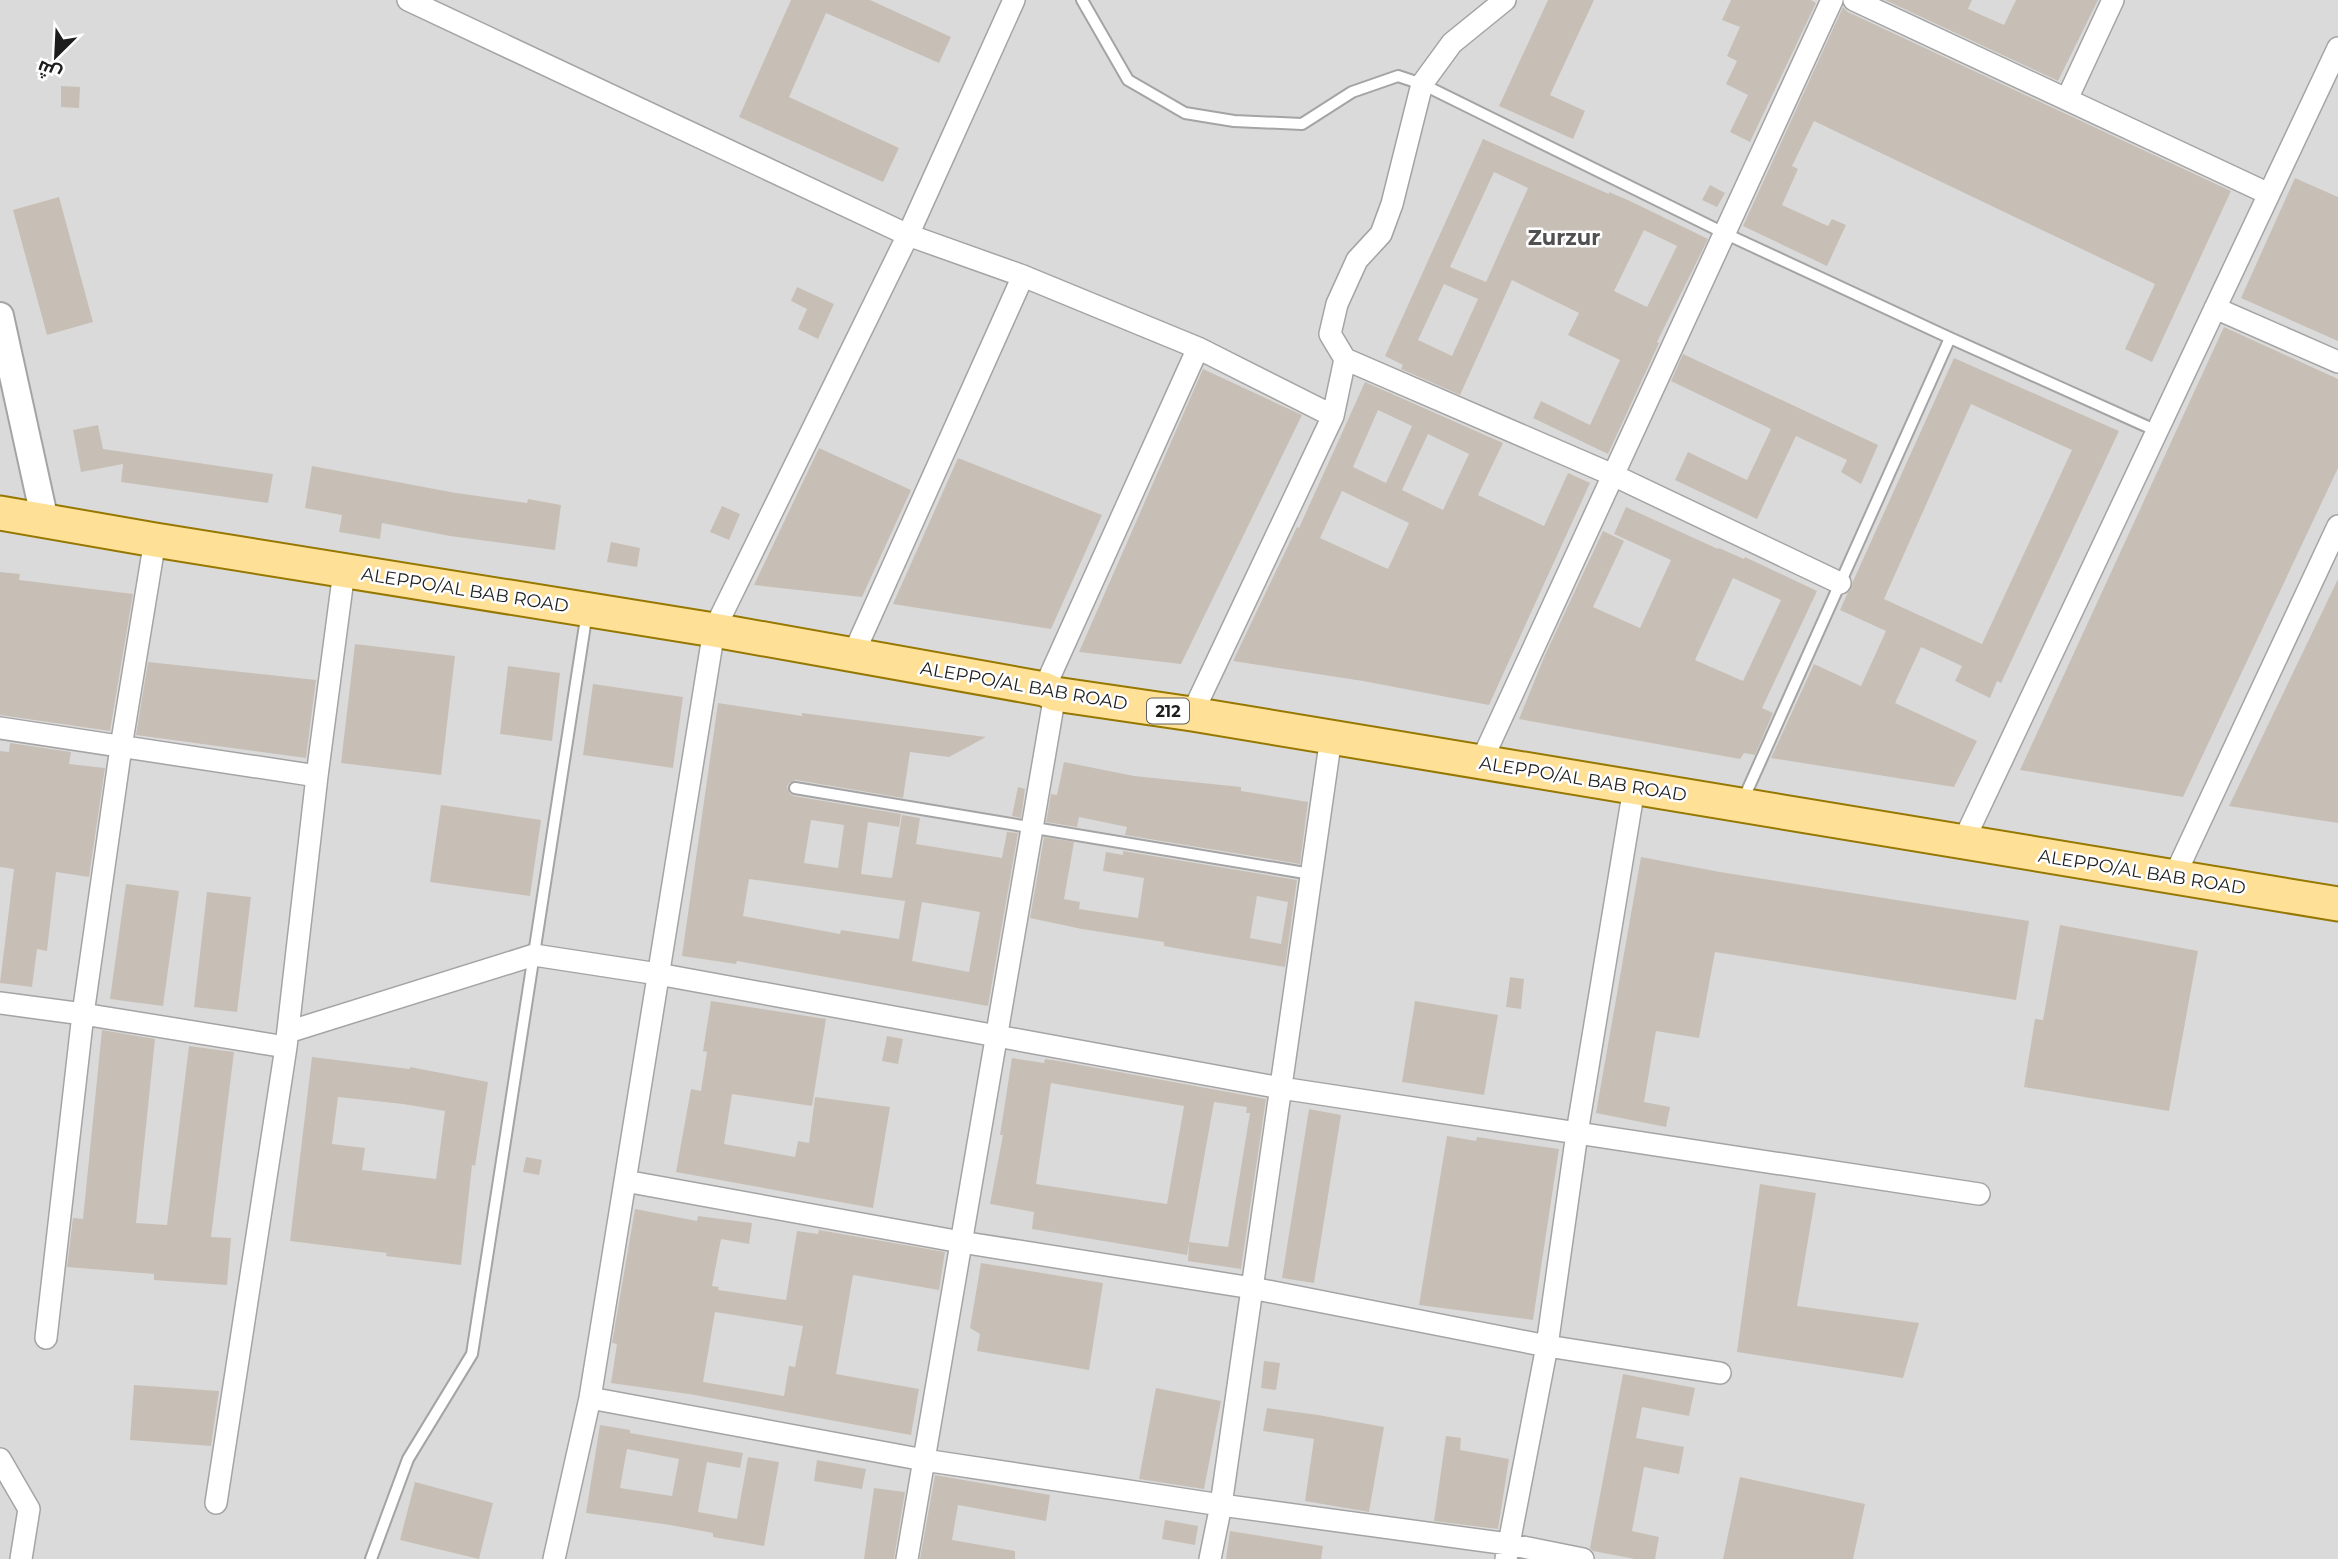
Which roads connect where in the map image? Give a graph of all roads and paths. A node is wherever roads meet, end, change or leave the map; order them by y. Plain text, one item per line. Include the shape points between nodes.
1 (408, 0) edge
2 (1014, 0) edge
3 (1082, 0) edge
4 (1505, 0) edge
5 (1832, 0) edge
6 (1854, 0) edge
7 (2113, 0) edge
8 (2338, 48) edge
9 (1422, 85) junction
10 (2067, 99) junction
11 (2269, 194) junction
12 (1724, 233) junction
13 (908, 235) junction
14 (1023, 276) junction
15 (2215, 308) junction
16 (0, 316) edge
17 (1950, 338) junction
18 (1198, 348) junction
19 (1345, 359) junction
20 (2338, 362) edge
21 (1333, 416) junction
22 (2157, 431) junction
23 (1613, 475) junction
24 (0, 513) edge
25 (44, 521) junction
26 (2338, 526) edge
27 (155, 540) junction
28 (344, 571) junction
29 (1840, 583) junction
30 (587, 610) junction
31 (714, 630) junction
32 (853, 655) junction
33 (1049, 691) junction
34 (1192, 714) junction
35 (0, 728) edge
36 (1331, 737) junction
37 (121, 747) junction
38 (1481, 762) junction
39 (317, 776) junction
40 (795, 788) dead end
41 (1634, 788) junction
42 (1740, 806) junction
43 (1032, 826) junction
44 (1963, 842) junction
45 (1311, 874) junction
46 (2174, 877) junction
47 (2338, 904) edge
48 (534, 955) junction
49 (658, 974) junction
50 (0, 1003) edge
51 (83, 1014) junction
52 (996, 1035) junction
53 (287, 1039) junction
54 (1281, 1088) junction
55 (1577, 1133) junction
56 (625, 1181) junction
57 (1979, 1194) dead end
58 (961, 1242) junction
59 (1252, 1289) junction
60 (46, 1338) dead end
61 (1548, 1346) junction
62 (1720, 1373) dead end
63 (590, 1398) junction
64 (0, 1459) edge
65 (924, 1460) junction
66 (216, 1503) dead end
67 (1222, 1505) junction
68 (1507, 1551) edge
69 (21, 1559) edge
70 (371, 1559) edge
71 (554, 1559) edge
72 (907, 1559) edge
73 (1210, 1559) edge
74 (1583, 1559) edge

1 - 13 street
2 - 13 street
3 - 9 lane via 1128,80 1185,113 1302,124 1352,92 1398,76
4 - 9 street via 1452,43
5 - 12 street
6 - 10 street
7 - 10 street
8 - 11 street
9 - 12 lane
9 - 19 street via 1381,234 1357,260 1337,304 1330,334
10 - 11 street
11 - 15 street
12 - 17 lane
12 - 23 street
13 - 14 street
13 - 31 street
14 - 18 street
14 - 32 street
15 - 20 street
15 - 22 street
16 - 25 street
17 - 22 lane
17 - 29 lane
18 - 21 street
18 - 33 street
19 - 21 street
19 - 23 street
21 - 34 street
22 - 44 street
23 - 29 street
23 - 38 street
24 - 25 main road, ALEPPO/AL BAB ROAD / 212
25 - 27 main road, ALEPPO/AL BAB ROAD / 212
26 - 46 street
27 - 28 main road, ALEPPO/AL BAB ROAD / 212
27 - 37 street
28 - 30 main road, ALEPPO/AL BAB ROAD / 212
28 - 39 street
29 - 42 lane
30 - 31 main road, ALEPPO/AL BAB ROAD / 212
30 - 48 lane
31 - 32 main road, ALEPPO/AL BAB ROAD / 212
31 - 49 street
32 - 33 main road, ALEPPO/AL BAB ROAD / 212
33 - 34 main road, ALEPPO/AL BAB ROAD / 212
33 - 43 street
34 - 36 main road, ALEPPO/AL BAB ROAD / 212
35 - 37 street
36 - 38 main road, ALEPPO/AL BAB ROAD / 212
36 - 45 street
37 - 39 street
37 - 51 street
38 - 41 main road, ALEPPO/AL BAB ROAD / 212
39 - 53 street
40 - 43 lane
41 - 42 main road, ALEPPO/AL BAB ROAD / 212
41 - 55 street
42 - 44 main road, ALEPPO/AL BAB ROAD / 212
43 - 45 lane
43 - 52 street
44 - 46 main road, ALEPPO/AL BAB ROAD / 212
45 - 54 street
46 - 47 main road, ALEPPO/AL BAB ROAD / 212
48 - 49 street
48 - 53 street
48 - 70 lane via 472,1354 408,1459
49 - 52 street
49 - 56 street
50 - 51 street
51 - 53 street
51 - 60 street
52 - 54 street
52 - 58 street
53 - 66 street
54 - 55 street
54 - 59 street
55 - 57 street
55 - 61 street
56 - 58 street
56 - 63 street
58 - 59 street
58 - 65 street
59 - 61 street
59 - 67 street
61 - 62 street
61 - 68 street
63 - 65 street
63 - 71 street
64 - 69 street via 29,1509
65 - 67 street
65 - 72 street
67 - 68 street
67 - 73 street
68 - 74 street

